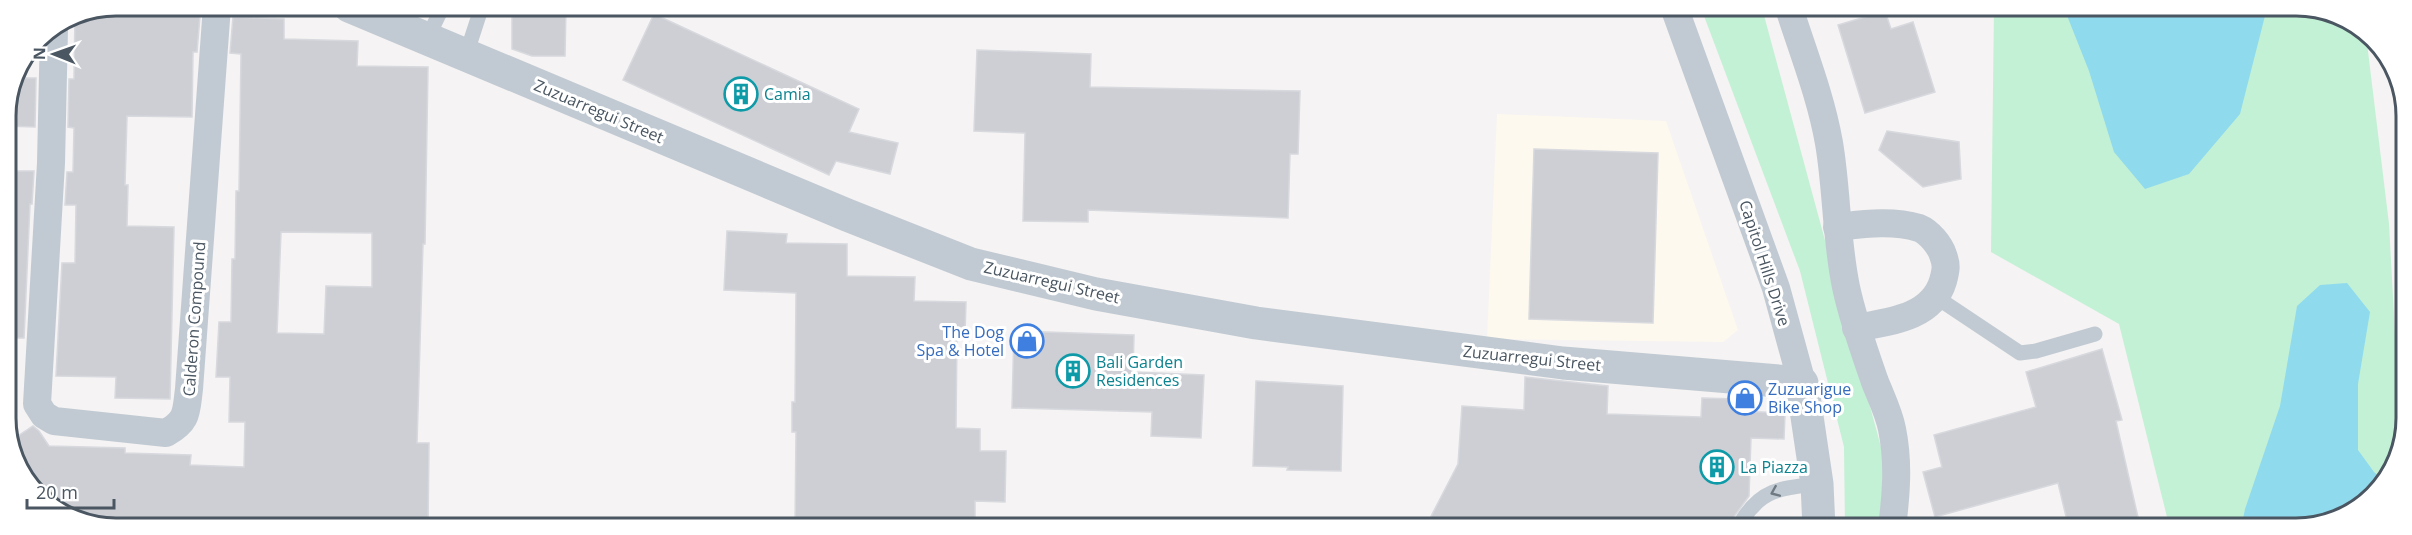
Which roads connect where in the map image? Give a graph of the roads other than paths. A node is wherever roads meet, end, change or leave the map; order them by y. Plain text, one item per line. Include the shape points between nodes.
1 (216, 16) edge
2 (373, 16) edge
3 (438, 16) edge
4 (479, 16) edge
5 (1677, 16) edge
6 (1792, 16) edge
7 (54, 39) edge
8 (427, 39) junction
9 (466, 55) junction
10 (1837, 227) junction
11 (1936, 297) junction
12 (1856, 328) junction
13 (2095, 334) dead end
14 (1802, 383) junction
15 (1817, 484) junction
16 (1744, 518) edge
17 (1819, 518) edge
18 (1893, 518) edge

1 - 7 street, Calderon Compound via 186,416 166,433 54,422 37,404
2 - 8 street, Zuzuarregui Street
3 - 8 lane
4 - 9 lane
5 - 14 street, Capitol Hills Drive via 1776,288
6 - 10 street via 1829,141
8 - 9 street, Zuzuarregui Street
9 - 14 street, Zuzuarregui Street via 971,264 1096,294 1256,323 1563,363
10 - 11 street via 1882,223 1922,229 1942,251 1947,268
10 - 12 street
11 - 12 street via 1917,312 1896,321
11 - 13 lane via 2020,353
12 - 18 street via 1892,426 1897,485
14 - 15 street, Capitol Hills Drive
15 -> 16 lane via 1778,488 1751,507
15 - 17 street, Capitol Hills Drive

